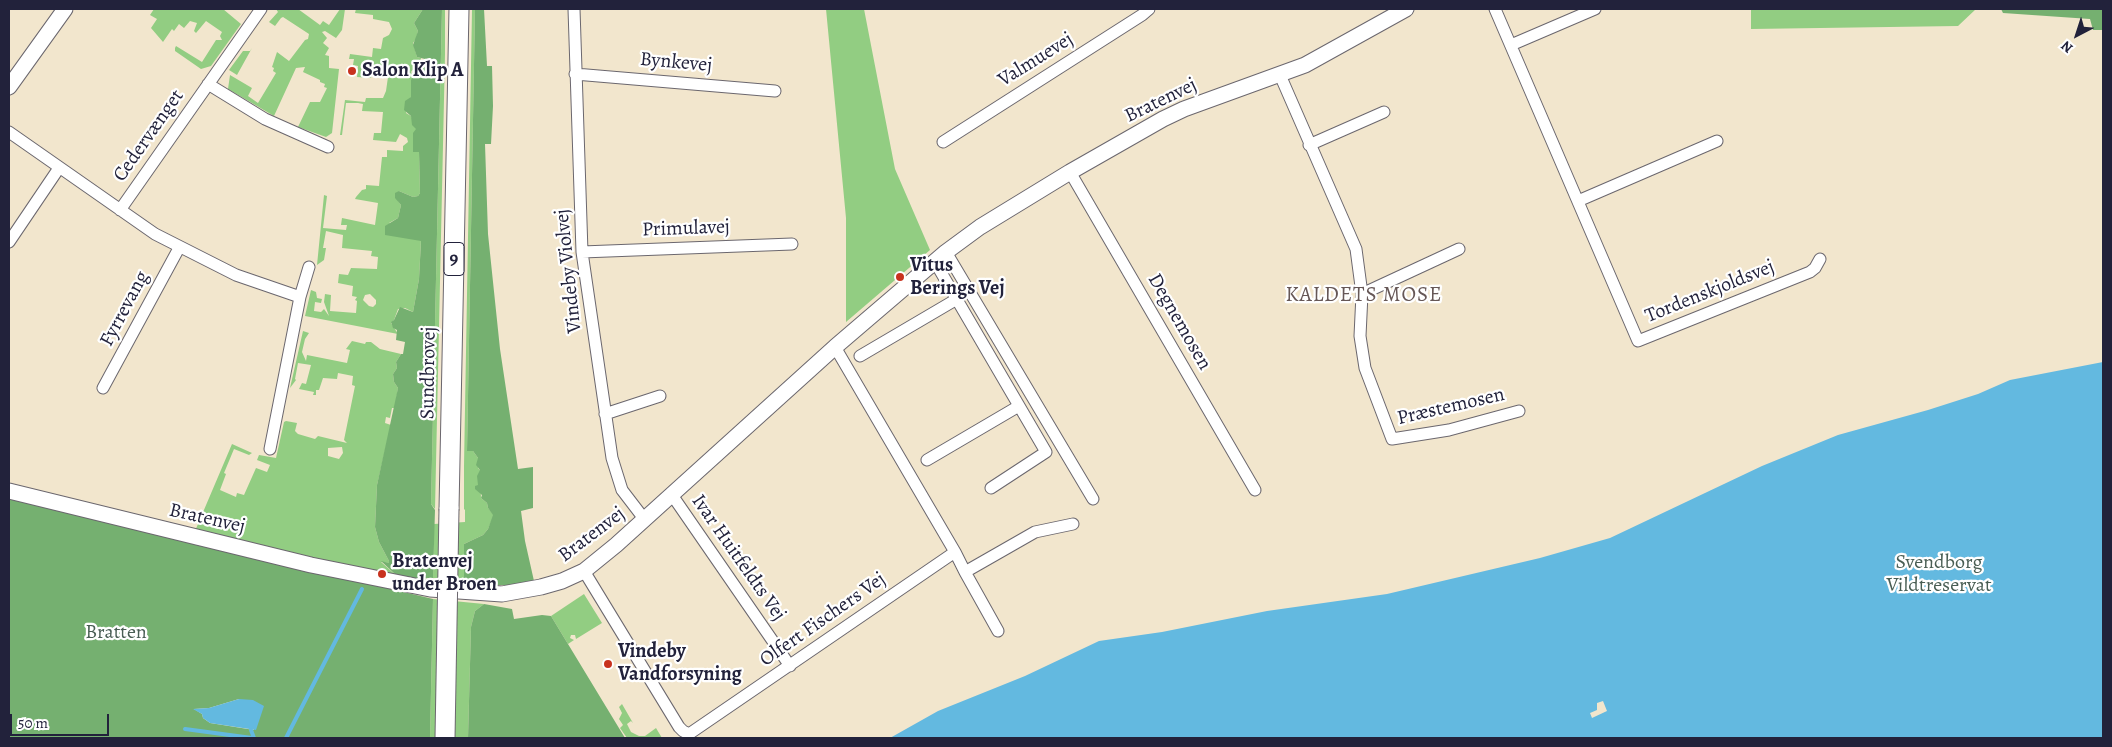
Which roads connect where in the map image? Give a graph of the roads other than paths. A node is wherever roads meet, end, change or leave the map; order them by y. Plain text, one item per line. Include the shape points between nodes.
1 (64, 9) edge
2 (261, 9) edge
3 (459, 9) edge
4 (574, 9) edge
5 (1149, 9) edge
6 (1406, 9) edge
7 (1495, 9) edge
8 (1594, 9) edge
9 (1511, 45) junction
10 (575, 74) junction
11 (1280, 75) junction
12 (208, 84) junction
13 (9, 87) edge
14 (775, 90) dead end
15 (1384, 112) dead end
16 (9, 132) edge
17 (1717, 141) dead end
18 (943, 142) dead end
19 (1309, 145) junction
20 (328, 147) dead end
21 (59, 168) junction
22 (1070, 172) junction
23 (1578, 201) junction
24 (120, 210) junction
25 (9, 242) edge
26 (792, 244) dead end
27 (179, 248) junction
28 (1459, 249) dead end
29 (582, 252) junction
30 (940, 257) junction
31 (1820, 259) dead end
32 (309, 267) dead end
33 (1362, 294) junction
34 (300, 297) junction
35 (957, 299) junction
36 (835, 347) junction
37 (860, 356) dead end
38 (103, 388) dead end
39 (660, 396) dead end
40 (1019, 406) junction
41 (1519, 411) dead end
42 (605, 414) junction
43 (270, 449) dead end
44 (926, 460) dead end
45 (991, 488) dead end
46 (1256, 490) dead end
47 (9, 491) edge
48 (672, 495) junction
49 (1093, 499) dead end
50 (644, 520) junction
51 (1072, 524) dead end
52 (956, 552) junction
53 (584, 571) junction
54 (965, 572) junction
55 (998, 631) dead end
56 (790, 666) junction
57 (445, 738) edge

1 - 13 street
2 - 12 street, Cedervænget
3 - 57 main road, Sundbrovej / 9, bridge
4 - 10 street, Vindeby Violvej
5 - 18 street, Valmuevej
6 - 11 street, Bratenvej via 1320,58
7 - 9 street, Tordenskjoldsvej
8 - 9 street
9 - 23 street, Tordenskjoldsvej
10 - 14 street, Bynkevej
10 - 29 street, Vindeby Violvej
11 - 19 street, Præstemosen
11 - 22 street, Bratenvej via 1184,109
12 - 20 street, Cedervænget via 265,120
12 - 24 street, Cedervænget
15 - 19 street
16 - 21 street
17 - 23 street
19 - 33 street, Præstemosen via 1356,249
21 - 24 street
21 - 25 street
22 - 30 street, Bratenvej via 980,227
22 - 46 street, Degnemosen
23 - 31 street, Tordenskjoldsvej via 1638,341 1810,272
24 - 27 street
26 - 29 street, Primulavej
27 - 34 street via 236,275
27 - 38 street, Fyrrevang
28 - 33 street
29 - 42 street, Vindeby Violvej
30 - 35 street
30 - 36 street, Bratenvej
30 - 49 street
32 - 34 street
33 - 41 street, Præstemosen via 1360,336 1365,368 1392,440 1449,430
34 - 43 street
35 - 37 street
35 - 40 street
36 - 48 street, Bratenvej
36 - 52 street
39 - 42 street
40 - 44 street
40 - 45 street via 1046,452
42 - 50 street, Vindeby Violvej via 612,458 622,490
47 - 53 street, Bratenvej via 312,565 430,589 489,594 514,592 551,585
48 - 50 street, Bratenvej
48 - 56 street, Ivar Huitfeldts Vej
50 - 53 street, Bratenvej
51 - 54 street via 1035,532
52 - 54 street
52 - 56 street, Olfert Fischers Vej
53 - 56 street, Olfert Fischers Vej via 679,727 687,733 697,730
54 - 55 street

